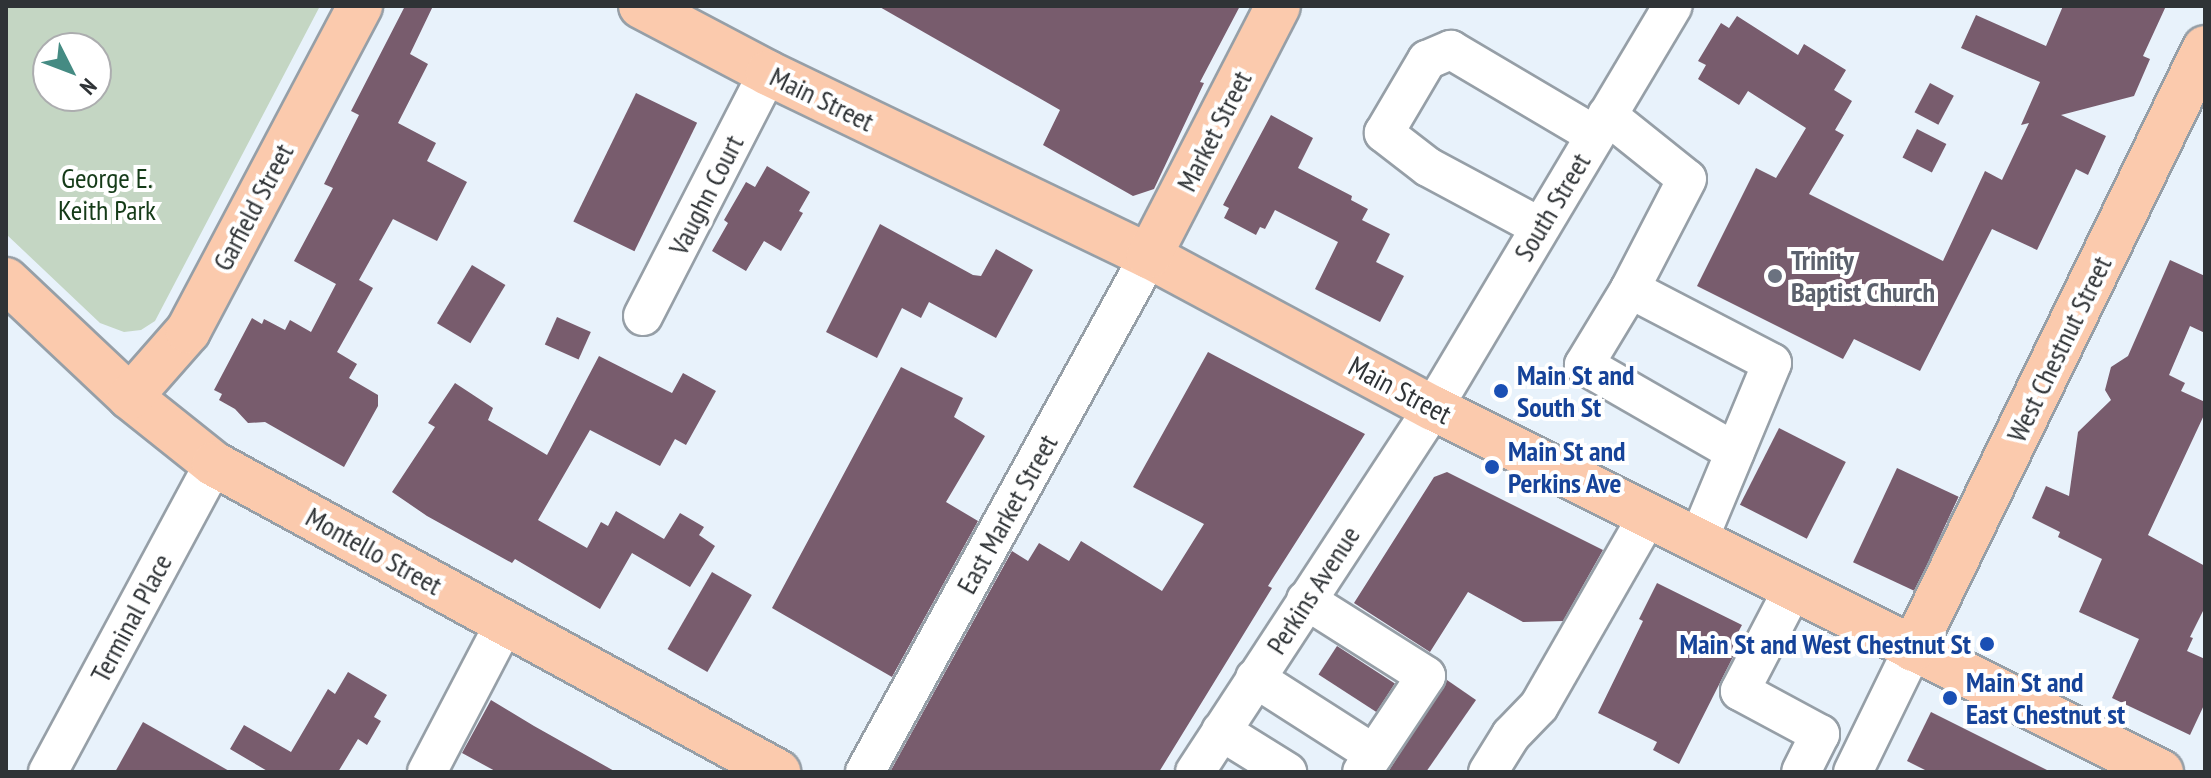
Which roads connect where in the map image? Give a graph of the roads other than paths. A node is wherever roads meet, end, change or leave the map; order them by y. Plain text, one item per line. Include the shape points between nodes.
1 (360, 6) edge
2 (641, 6) edge
3 (1278, 6) edge
4 (1673, 6) edge
5 (693, 18) edge
6 (2205, 48) edge
7 (768, 73) junction
8 (1601, 125) junction
9 (1540, 227) junction
10 (1149, 256) junction
11 (6, 280) edge
12 (1630, 289) junction
13 (643, 316) dead end
14 (130, 397) junction
15 (1433, 408) junction
16 (1735, 452) junction
17 (214, 464) junction
18 (1648, 516) junction
19 (1698, 541) junction
20 (1793, 589) junction
21 (1306, 600) junction
22 (505, 623) junction
23 (1913, 649) junction
24 (1255, 678) junction
25 (1221, 731) junction
26 (1368, 763) edge
27 (753, 766) edge
28 (48, 772) edge
29 (427, 772) edge
30 (865, 772) edge
31 (1195, 772) edge
32 (1287, 772) edge
33 (1488, 772) edge
34 (1801, 772) edge
35 (1853, 772) edge
36 (2161, 772) edge

1 - 14 main road, Garfield Street via 188,331
2 - 5 main road, Main Street
3 - 10 main road, Market Street
4 - 8 street, South Street
5 - 7 main road, Main Street
6 - 23 main road, West Chestnut Street
7 - 10 main road, Main Street
7 - 13 street, Vaughn Court
8 - 9 street, South Street
8 - 9 street via 1451,50 1427,60 1384,133 1428,167
8 - 12 street via 1687,179
9 - 15 street, South Street
10 - 15 main road, Main Street
10 - 30 street, East Market Street
11 - 14 main road, Montello Street
12 - 16 street via 1772,363
12 - 16 street via 1584,365
14 - 17 main road, Montello Street
15 - 18 main road, Main Street
15 - 21 street, Perkins Avenue
16 - 19 street
17 - 22 main road, Montello Street
17 - 28 street, Terminal Place
18 - 19 main road, Main Street
18 - 33 street via 1539,706 1511,735
19 - 20 main road, Main Street
20 - 23 main road, Main Street
20 - 34 street via 1740,691 1820,734
21 - 24 street, Perkins Avenue
21 - 26 street via 1426,676
22 - 27 main road, Montello Street
22 - 29 street
23 - 35 street
23 - 36 main road, Main Street
24 - 25 street, Perkins Avenue
24 - 26 street
25 - 31 street, Perkins Avenue
25 - 32 street

